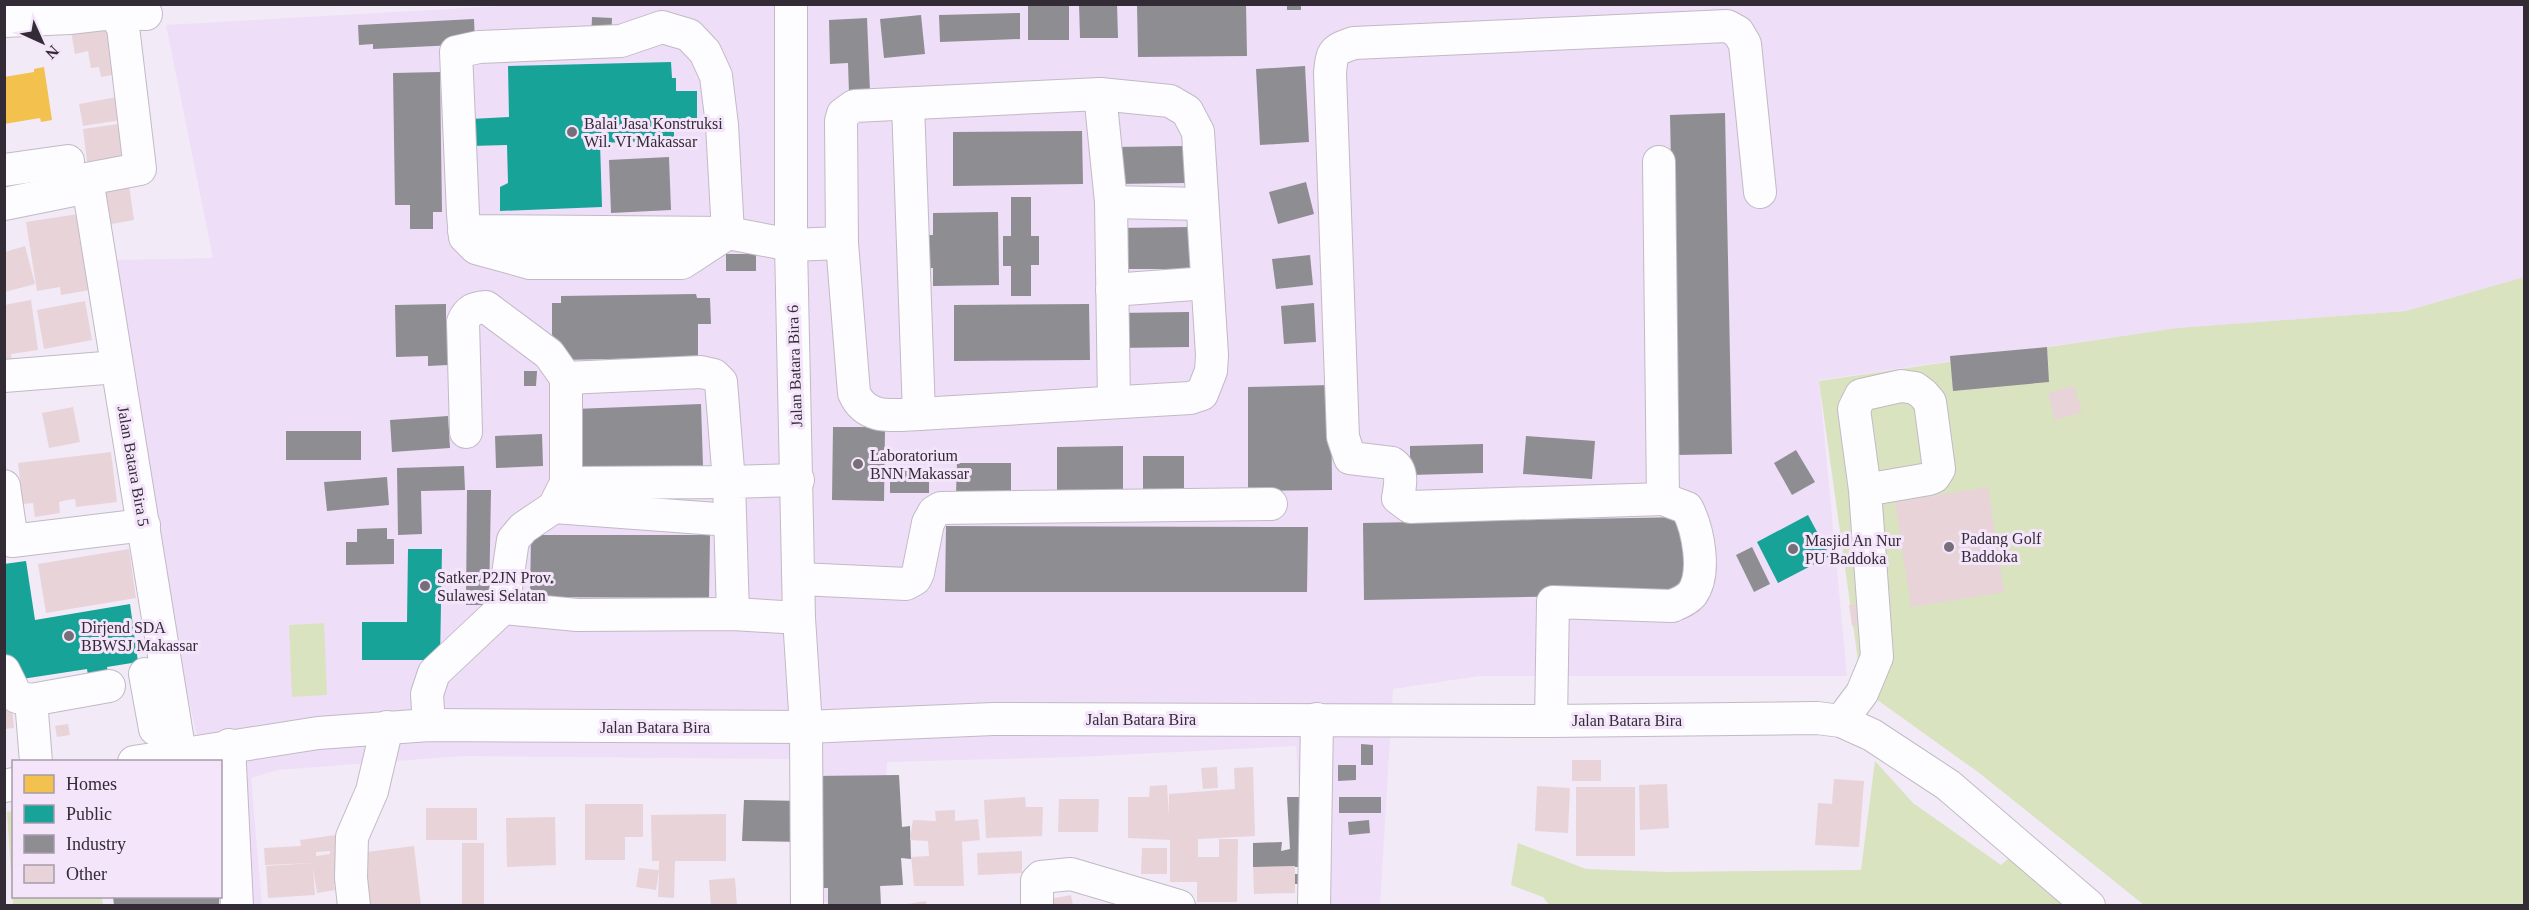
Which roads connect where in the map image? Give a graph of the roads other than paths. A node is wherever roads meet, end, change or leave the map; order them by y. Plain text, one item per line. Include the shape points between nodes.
1 (791, 4) edge
2 (114, 13) junction
3 (146, 14) dead end
4 (4, 21) edge
5 (1100, 94) junction
6 (908, 104) junction
7 (1659, 162) dead end
8 (4, 170) edge
9 (81, 176) junction
10 (1760, 192) dead end
11 (1111, 202) junction
12 (4, 204) edge
13 (1202, 204) junction
14 (728, 233) junction
15 (842, 243) junction
16 (791, 245) junction
17 (1207, 283) junction
18 (1112, 290) junction
19 (117, 367) junction
20 (4, 376) edge
21 (566, 378) junction
22 (1114, 402) junction
23 (919, 414) junction
24 (466, 432) dead end
25 (798, 480) junction
26 (729, 482) junction
27 (4, 486) edge
28 (1865, 490) dead end
29 (560, 495) junction
30 (1664, 499) junction
31 (1271, 504) dead end
32 (730, 520) junction
33 (144, 525) junction
34 (800, 579) junction
35 (503, 608) junction
36 (733, 614) junction
37 (799, 618) junction
38 (4, 671) edge
39 (145, 674) dead end
40 (109, 687) dead end
41 (31, 700) junction
42 (1317, 719) junction
43 (1551, 721) junction
44 (1841, 722) junction
45 (429, 725) junction
46 (806, 727) junction
47 (387, 728) junction
48 (229, 745) junction
49 (158, 757) edge
50 (36, 760) edge
51 (237, 906) edge
52 (354, 906) edge
53 (807, 906) edge
54 (1037, 906) edge
55 (1179, 906) edge
56 (1314, 906) edge
57 (2089, 906) edge

1 - 16 street, Jalan Batara Bira 6
2 - 3 street
2 - 4 street
2 - 9 street via 123,27 140,169
5 - 6 street
5 - 11 street
5 - 13 street via 1170,101 1187,111 1198,132
6 - 15 street via 854,106 843,114
6 - 23 street
7 - 30 street
8 - 9 street
9 - 12 street
9 - 19 street, Jalan Batara Bira 5
10 - 30 street via 1745,44 1738,32 1727,26 1354,43 1337,48 1332,56 1343,437 1350,458 1398,467 1398,498 1410,507
11 - 13 street
11 - 18 street
13 - 17 street
14 - 14 street via 716,76 705,52 688,36 662,27 621,41 479,47 456,52 464,231
14 - 16 street
15 - 16 street
15 - 23 street via 854,393 858,402 869,412 881,415
16 - 25 street, Jalan Batara Bira 6
17 - 18 street
17 - 22 street via 1212,355 1211,371 1202,394 1190,399
18 - 22 street
19 - 20 street
19 - 33 street, Jalan Batara Bira 5
21 - 24 street via 549,354 500,316 486,307 474,308 463,322
21 - 26 street via 701,372 714,375 721,382
21 - 29 street
22 - 23 street
25 - 26 street
25 - 34 street, Jalan Batara Bira 6
26 - 29 street
26 - 32 street
27 - 33 street via 12,541
28 - 44 street via 1877,657 1862,693
29 - 32 street
29 - 35 street via 513,540
30 - 43 street via 1687,508 1691,516 1699,561 1693,592 1672,606 1553,602
31 - 34 street via 941,508 930,517 918,573 906,584
32 - 36 street
33 - 49 street, Jalan Batara Bira 5
34 - 37 street, Jalan Batara Bira 6
35 - 36 street via 577,615
35 - 45 street via 434,673 427,694
36 - 37 street
37 - 46 street, Jalan Batara Bira 6
38 - 41 street via 17,697
39 - 49 street
40 - 41 street
41 - 50 street
42 - 43 street, Jalan Batara Bira
42 - 46 street, Jalan Batara Bira via 993,719
42 - 56 street
43 - 44 street, Jalan Batara Bira via 1817,718
44 - 57 street, Jalan Batara Bira via 1872,735 1948,785
45 - 46 street, Jalan Batara Bira
45 - 47 street, Jalan Batara Bira
46 - 53 street, Jalan Batara Bira 6
47 - 48 street, Jalan Batara Bira
47 - 52 street via 372,791 351,844
48 - 49 street, Jalan Batara Bira
48 - 51 street
54 - 55 street via 1037,881 1041,877 1071,874

